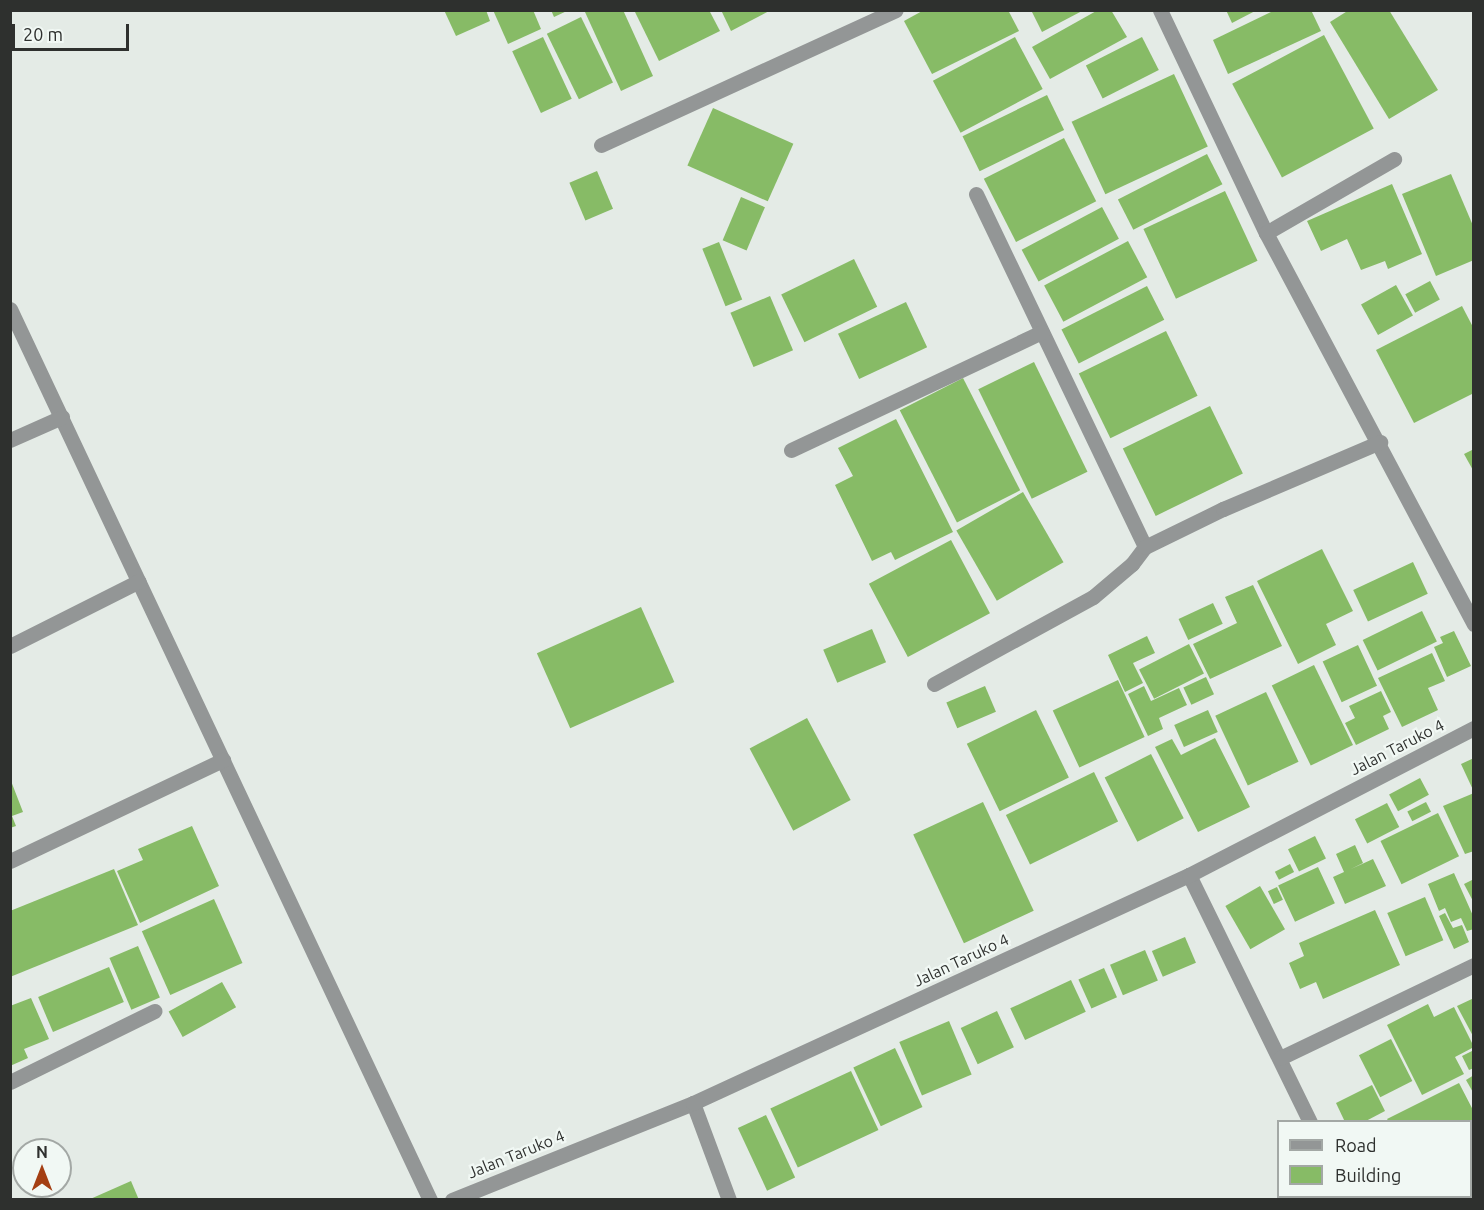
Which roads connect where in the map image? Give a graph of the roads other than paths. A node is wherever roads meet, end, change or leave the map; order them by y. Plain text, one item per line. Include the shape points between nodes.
1 (896, 10) edge
2 (1160, 10) edge
3 (601, 144) dead end
4 (1394, 159) dead end
5 (976, 194) dead end
6 (1266, 233) junction
7 (10, 309) edge
8 (1042, 332) junction
9 (62, 417) junction
10 (10, 440) edge
11 (1380, 442) junction
12 (791, 450) dead end
13 (1146, 548) junction
14 (139, 581) junction
15 (1473, 624) edge
16 (10, 646) edge
17 (934, 684) dead end
18 (1473, 728) edge
19 (223, 760) junction
20 (10, 861) edge
21 (1189, 874) junction
22 (1473, 965) edge
23 (154, 1011) dead end
24 (1280, 1058) junction
25 (10, 1082) edge
26 (693, 1103) junction
27 (1309, 1120) edge
28 (430, 1200) edge
29 (452, 1200) edge
30 (729, 1200) edge

1 - 3 street
2 - 6 street
4 - 6 street
5 - 8 street
6 - 11 street
7 - 9 street
8 - 12 street
8 - 13 street
9 - 10 street
9 - 14 street
11 - 13 street via 1223,508
11 - 15 street
13 - 17 street via 1093,597
14 - 16 street
14 - 19 street
18 - 21 street, Jalan Taruko 4
19 - 20 street
19 - 28 street
21 - 24 street
21 - 26 street, Jalan Taruko 4
22 - 24 street
23 - 25 street
24 - 27 street
26 - 29 street, Jalan Taruko 4
26 - 30 street

